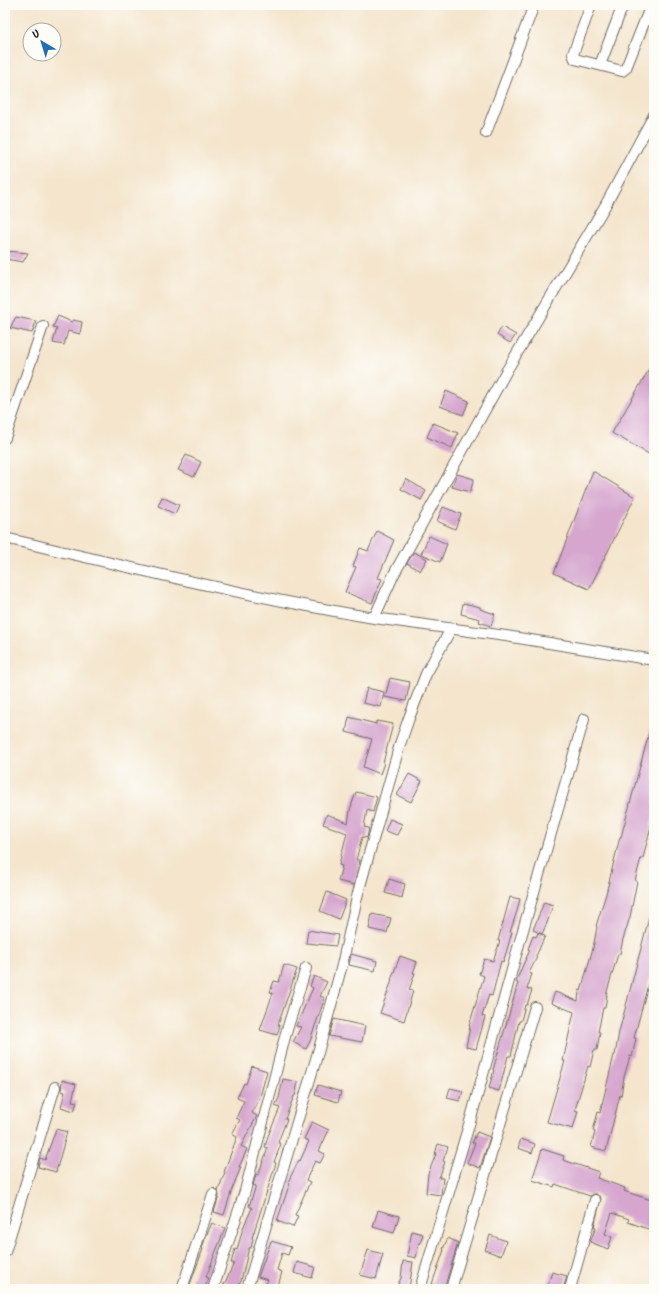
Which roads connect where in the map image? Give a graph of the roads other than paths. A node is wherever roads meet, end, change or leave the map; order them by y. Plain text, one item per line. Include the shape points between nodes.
1 (534, 5) edge
2 (591, 5) edge
3 (623, 5) edge
4 (650, 5) edge
5 (600, 65) junction
6 (654, 115) edge
7 (486, 132) dead end
8 (43, 326) dead end
9 (5, 438) edge
10 (5, 538) edge
11 (374, 618) junction
12 (451, 629) junction
13 (654, 660) edge
14 (584, 719) dead end
15 (306, 968) dead end
16 (535, 1007) dead end
17 (55, 1087) dead end
18 (214, 1194) dead end
19 (595, 1200) dead end
20 (5, 1252) edge
21 (182, 1289) edge
22 (213, 1289) edge
23 (247, 1289) edge
24 (420, 1289) edge
25 (451, 1289) edge
26 (570, 1289) edge

1 - 7 street
2 - 5 street via 573,54 575,59
3 - 5 street
4 - 5 street via 626,68 622,71
6 - 11 street via 605,206 506,370 394,574
8 - 9 street
10 - 11 street via 166,576
11 - 12 street
12 - 13 street
12 - 23 street via 426,674 400,744 358,893 321,1041
14 - 24 street
15 - 22 street via 280,1054 245,1191
16 - 25 street
17 - 20 street
18 - 21 street
19 - 26 street

